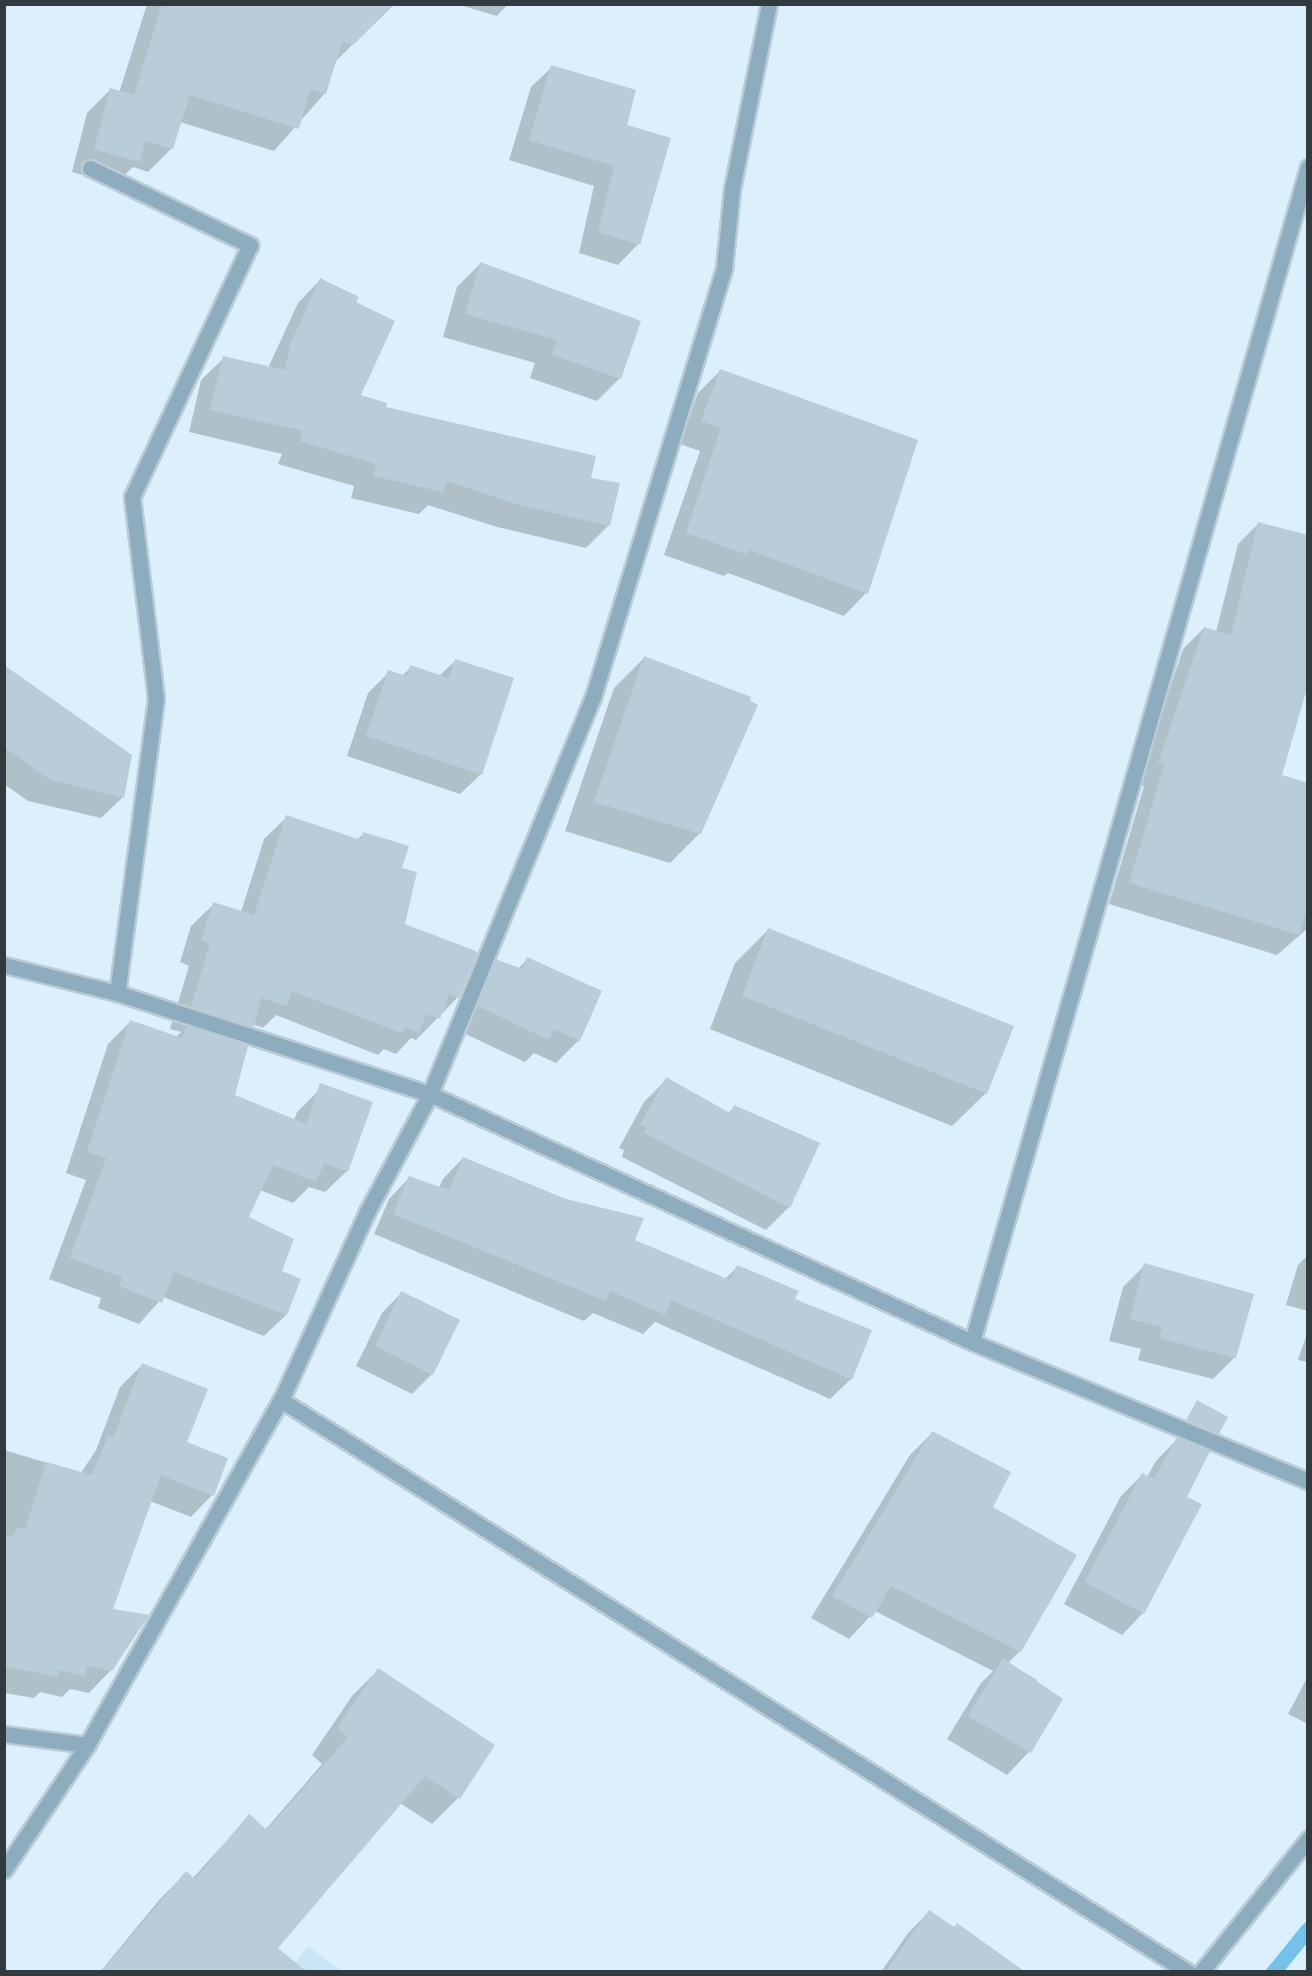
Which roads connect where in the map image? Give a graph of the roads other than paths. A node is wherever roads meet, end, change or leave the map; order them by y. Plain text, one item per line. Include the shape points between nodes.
1 (769, 4) edge
2 (1308, 167) edge
3 (90, 168) dead end
4 (4, 965) edge
5 (117, 993) junction
6 (430, 1094) junction
7 (972, 1342) junction
8 (281, 1400) junction
9 (1308, 1481) edge
10 (4, 1734) edge
11 (87, 1745) junction
12 (1308, 1839) edge
13 (4, 1870) edge
14 (1188, 1971) edge
15 (1202, 1971) edge

1 - 6 street via 732,189 724,268 671,451 593,697
2 - 7 street
3 - 5 street via 250,245 132,497 156,698
4 - 5 street
5 - 6 street
6 - 7 street
6 - 8 street via 367,1212
7 - 9 street
8 - 11 street
8 - 14 street
10 - 11 street
11 - 13 street
12 - 15 street

